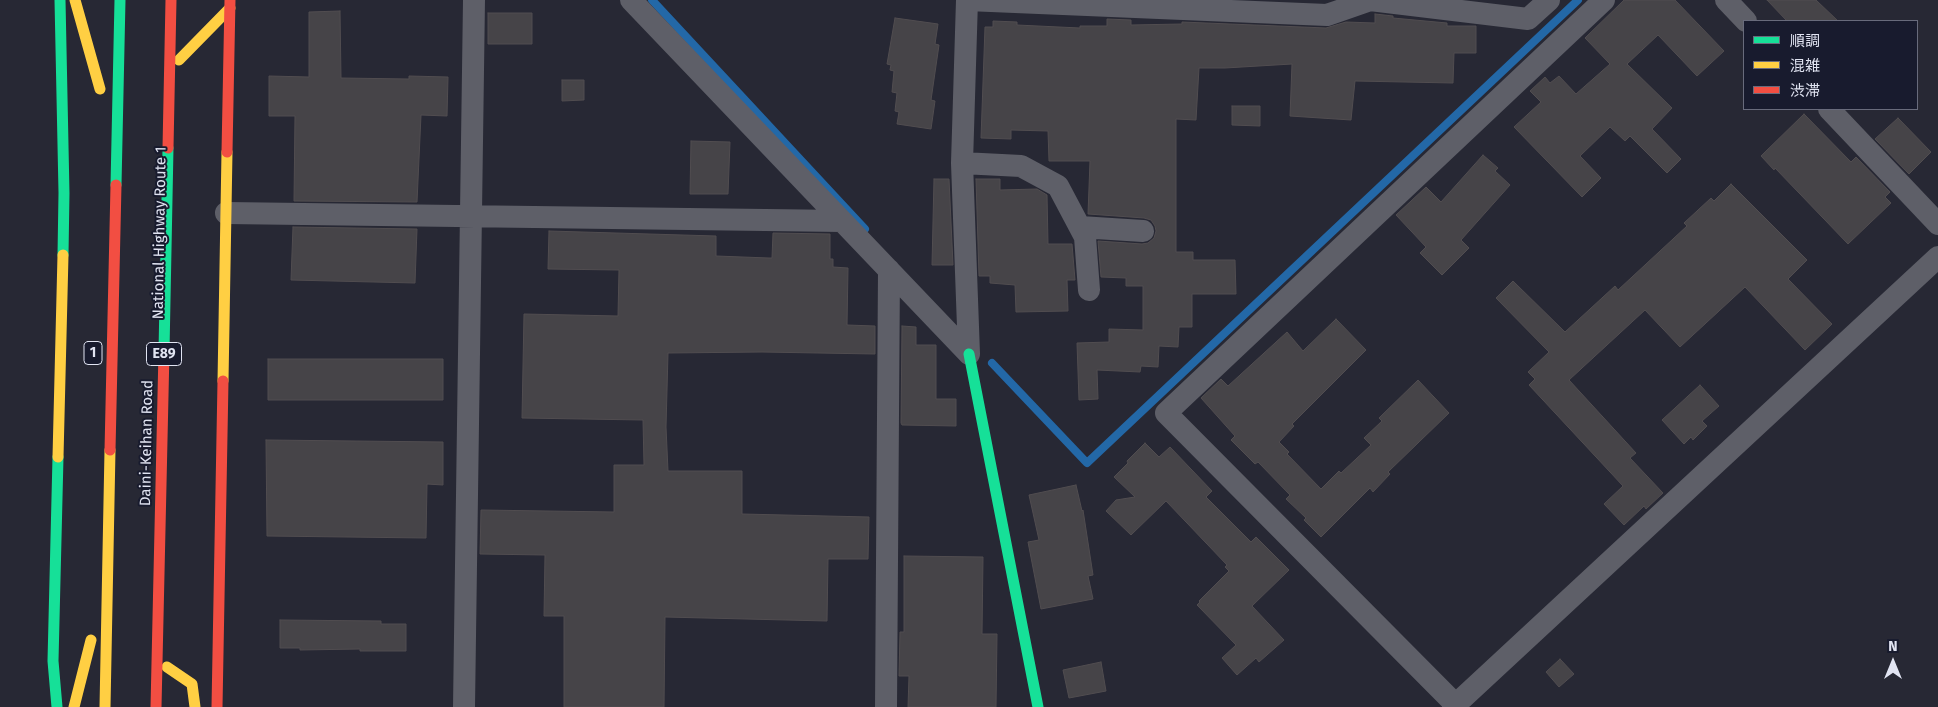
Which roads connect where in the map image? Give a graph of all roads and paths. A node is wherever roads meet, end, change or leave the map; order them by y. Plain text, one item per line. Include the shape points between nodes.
1 (60, 0) edge
2 (75, 0) edge
3 (120, 0) edge
4 (172, 0) edge
5 (180, 0) edge
6 (474, 0) edge
7 (631, 0) edge
8 (967, 0) edge
9 (1549, 0) edge
10 (1604, 0) edge
11 (1726, 0) edge
12 (230, 4) edge
13 (1745, 20) edge
14 (100, 49) dead end
15 (179, 60) junction
16 (1830, 110) edge
17 (962, 163) junction
18 (226, 213) junction
19 (471, 216) junction
20 (842, 221) junction
21 (1938, 224) edge
22 (1080, 227) junction
23 (1143, 231) dead end
24 (1938, 257) edge
25 (889, 270) junction
26 (1090, 290) dead end
27 (969, 354) junction
28 (167, 667) junction
29 (91, 688) dead end
30 (1455, 706) edge
31 (57, 707) edge
32 (74, 707) edge
33 (105, 707) edge
34 (156, 707) edge
35 (167, 707) edge
36 (195, 707) edge
37 (217, 707) edge
38 (464, 707) edge
39 (886, 707) edge
40 (1038, 707) edge

1 - 31 main road via 64,192 54,651
2 - 14 main road via 100,94
3 - 33 main road
4 - 34 main road, Daini-Keihan Road / E89
5 - 15 main road, National Highway Route 1
6 - 19 street
7 - 20 street
8 - 9 street via 1327,16 1370,0 1528,19
8 - 17 street
10 - 30 street via 1166,413
11 - 13 street
12 - 15 main road
12 - 18 main road
15 - 28 main road, National Highway Route 1
16 - 21 street
17 - 22 street via 1021,166 1058,186
17 - 27 street
18 - 19 street
18 - 37 main road
19 - 20 street
19 - 38 street
20 - 25 street
22 - 23 street
22 - 26 street via 1085,237
24 - 30 street
25 - 27 street
25 - 39 street
27 - 40 main road
28 - 35 main road, National Highway Route 1
28 - 36 main road via 192,684
29 - 32 main road via 91,635

